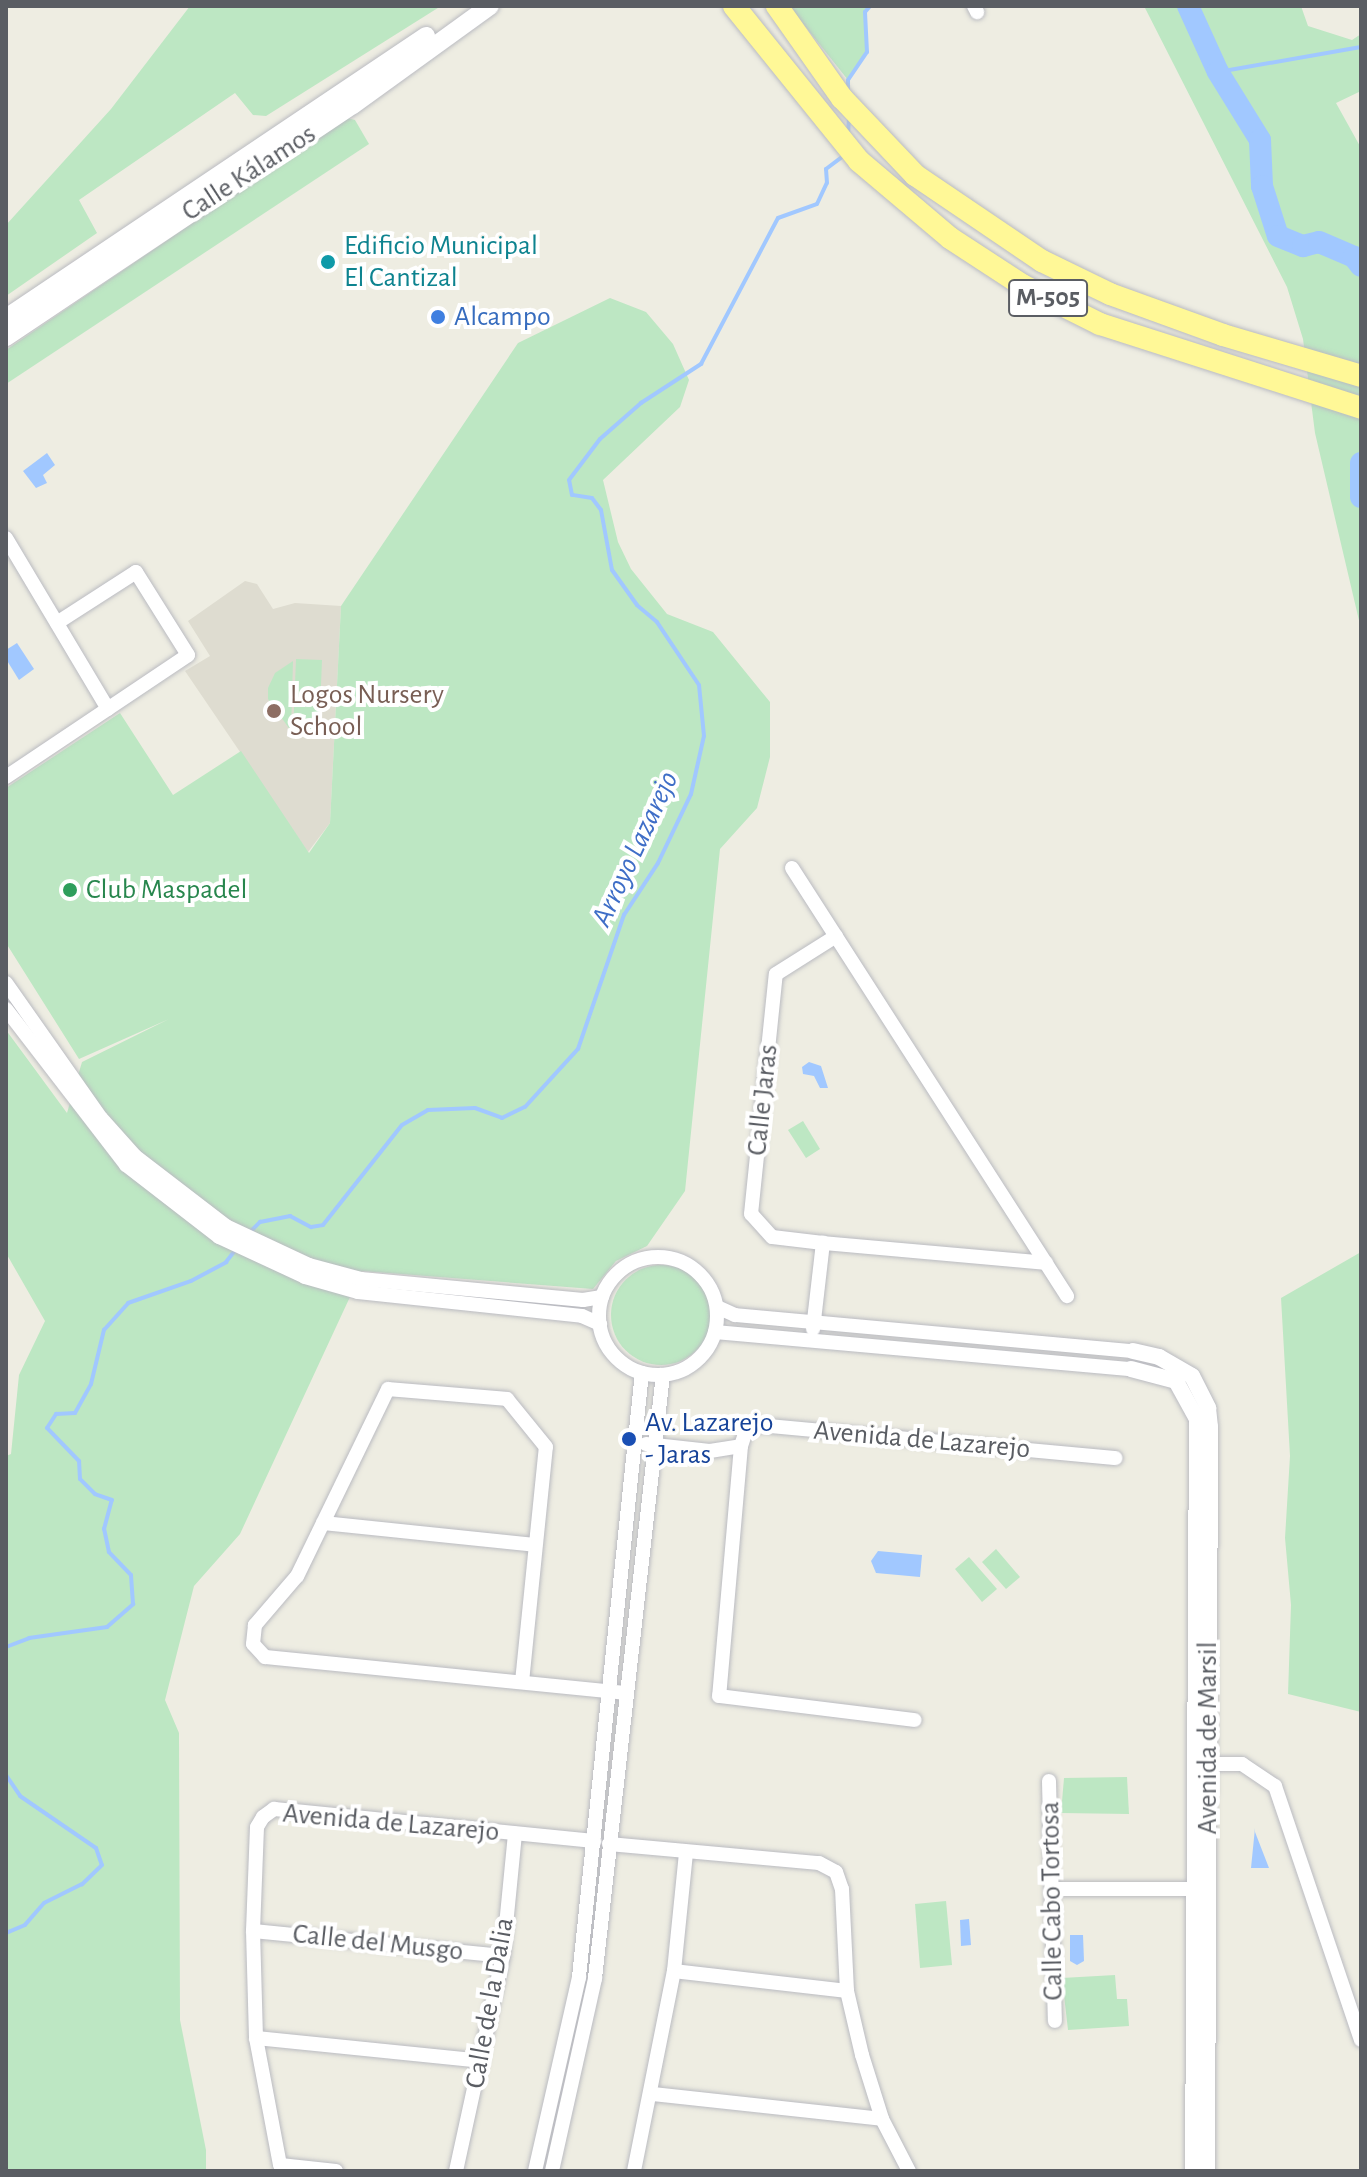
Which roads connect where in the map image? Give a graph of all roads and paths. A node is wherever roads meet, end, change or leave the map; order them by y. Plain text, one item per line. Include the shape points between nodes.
1 (471, 6) edge
2 (490, 6) edge
3 (734, 6) edge
4 (777, 6) edge
5 (6, 318) edge
6 (6, 337) edge
7 (1361, 376) edge
8 (1361, 408) edge
9 (6, 538) edge
10 (10, 555) edge
11 (57, 623) junction
12 (108, 709) junction
13 (6, 777) edge
14 (792, 868) dead end
15 (836, 936) junction
16 (6, 983) edge
17 (6, 1009) edge
18 (95, 1121) junction
19 (823, 1243) junction
20 (1046, 1263) junction
21 (360, 1286) junction
22 (1067, 1296) dead end
23 (602, 1297) junction
24 (717, 1307) junction
25 (815, 1320) junction
26 (600, 1324) junction
27 (715, 1332) junction
28 (812, 1338) junction
29 (1133, 1351) joint
30 (1131, 1369) joint
31 (642, 1373) junction
32 (663, 1375) junction
33 (638, 1443) junction
34 (655, 1445) junction
35 (741, 1446) junction
36 (1115, 1458) dead end
37 (323, 1523) junction
38 (535, 1545) junction
39 (522, 1682) junction
40 (618, 1692) junction
41 (915, 1720) dead end
42 (1201, 1764) junction
43 (1049, 1781) dead end
44 (515, 1834) junction
45 (601, 1842) junction
46 (686, 1852) junction
47 (1052, 1889) junction
48 (1200, 1889) junction
49 (253, 1931) junction
50 (503, 1956) junction
51 (674, 1971) junction
52 (847, 1991) junction
53 (1055, 2021) dead end
54 (256, 2038) junction
55 (1361, 2040) edge
56 (481, 2061) junction
57 (653, 2094) junction
58 (882, 2119) junction
59 (336, 2171) edge
60 (456, 2171) edge
61 (535, 2171) edge
62 (552, 2171) edge
63 (634, 2171) edge
64 (909, 2171) edge
65 (1193, 2171) edge
66 (1207, 2171) edge

1 - 5 main road, Calle Kálamos
2 - 6 main road, Calle Kálamos via 353,105
3 - 8 highway, M-505 via 831,131 899,199 1022,285 1100,324
4 - 7 highway, M-505 via 842,98 915,175 1042,261 1110,294 1223,335
9 - 10 street
10 - 11 street
11 - 12 street
11 - 12 street via 136,572 188,655
12 - 13 street
14 - 15 street
15 - 19 street, Calle Jaras via 776,974 751,1214 772,1237
15 - 20 street
16 - 18 street
17 - 18 street
18 - 21 street via 159,1195 219,1237 291,1272
19 - 20 street, Calle Jaras
19 - 25 street
20 - 22 street
21 - 23 street
21 - 26 street via 582,1316
23 - 24 street via 609,1283 633,1262 664,1257 679,1260 704,1278
23 - 26 street
24 - 25 street via 735,1315
24 - 27 street
25 - 28 street
25 - 29 street
26 - 31 street via 609,1350
27 - 28 street
27 - 32 street via 701,1357
28 - 30 street
29 - 42 street, Avenida de Marsil via 1179,1365 1192,1376 1208,1408
30 - 42 street, Avenida de Marsil via 1176,1381 1197,1419
31 - 32 street
31 - 33 street
32 - 34 street
33 - 34 street, Avenida de Lazarejo
33 - 40 street
34 - 35 street, Avenida de Lazarejo via 710,1451
34 - 40 street
35 - 36 street, Avenida de Lazarejo via 746,1431 759,1425
35 - 41 street via 719,1696
37 - 38 street
37 - 38 street via 388,1389 507,1399 546,1447
37 - 39 street via 297,1576 255,1625 253,1644 265,1657
38 - 39 street
39 - 40 street
40 - 45 street
42 - 48 street, Avenida de Marsil
42 - 55 street via 1242,1764 1275,1786
43 - 47 street, Calle Cabo Tortosa
44 - 45 street, Avenida de Lazarejo
44 - 49 street, Avenida de Lazarejo via 274,1809 257,1827
44 - 50 street, Calle de la Dalia
45 - 46 street, Avenida de Lazarejo
45 - 61 street via 579,1977
45 - 62 street via 585,2035
46 - 51 street
46 - 52 street, Avenida de Lazarejo via 819,1863 836,1872 842,1889
47 - 48 street
47 - 53 street, Calle Cabo Tortosa
48 - 65 street, Avenida de Marsil
48 - 66 street, Avenida de Marsil
49 - 50 street, Calle del Musgo
49 - 54 street, Avenida de Lazarejo
50 - 56 street, Calle de la Dalia
51 - 52 street
51 - 57 street
52 - 58 street
54 - 56 street
54 - 59 street, Avenida de Lazarejo via 280,2165
56 - 60 street, Calle de la Dalia
57 - 58 street
57 - 63 street
58 - 64 street

